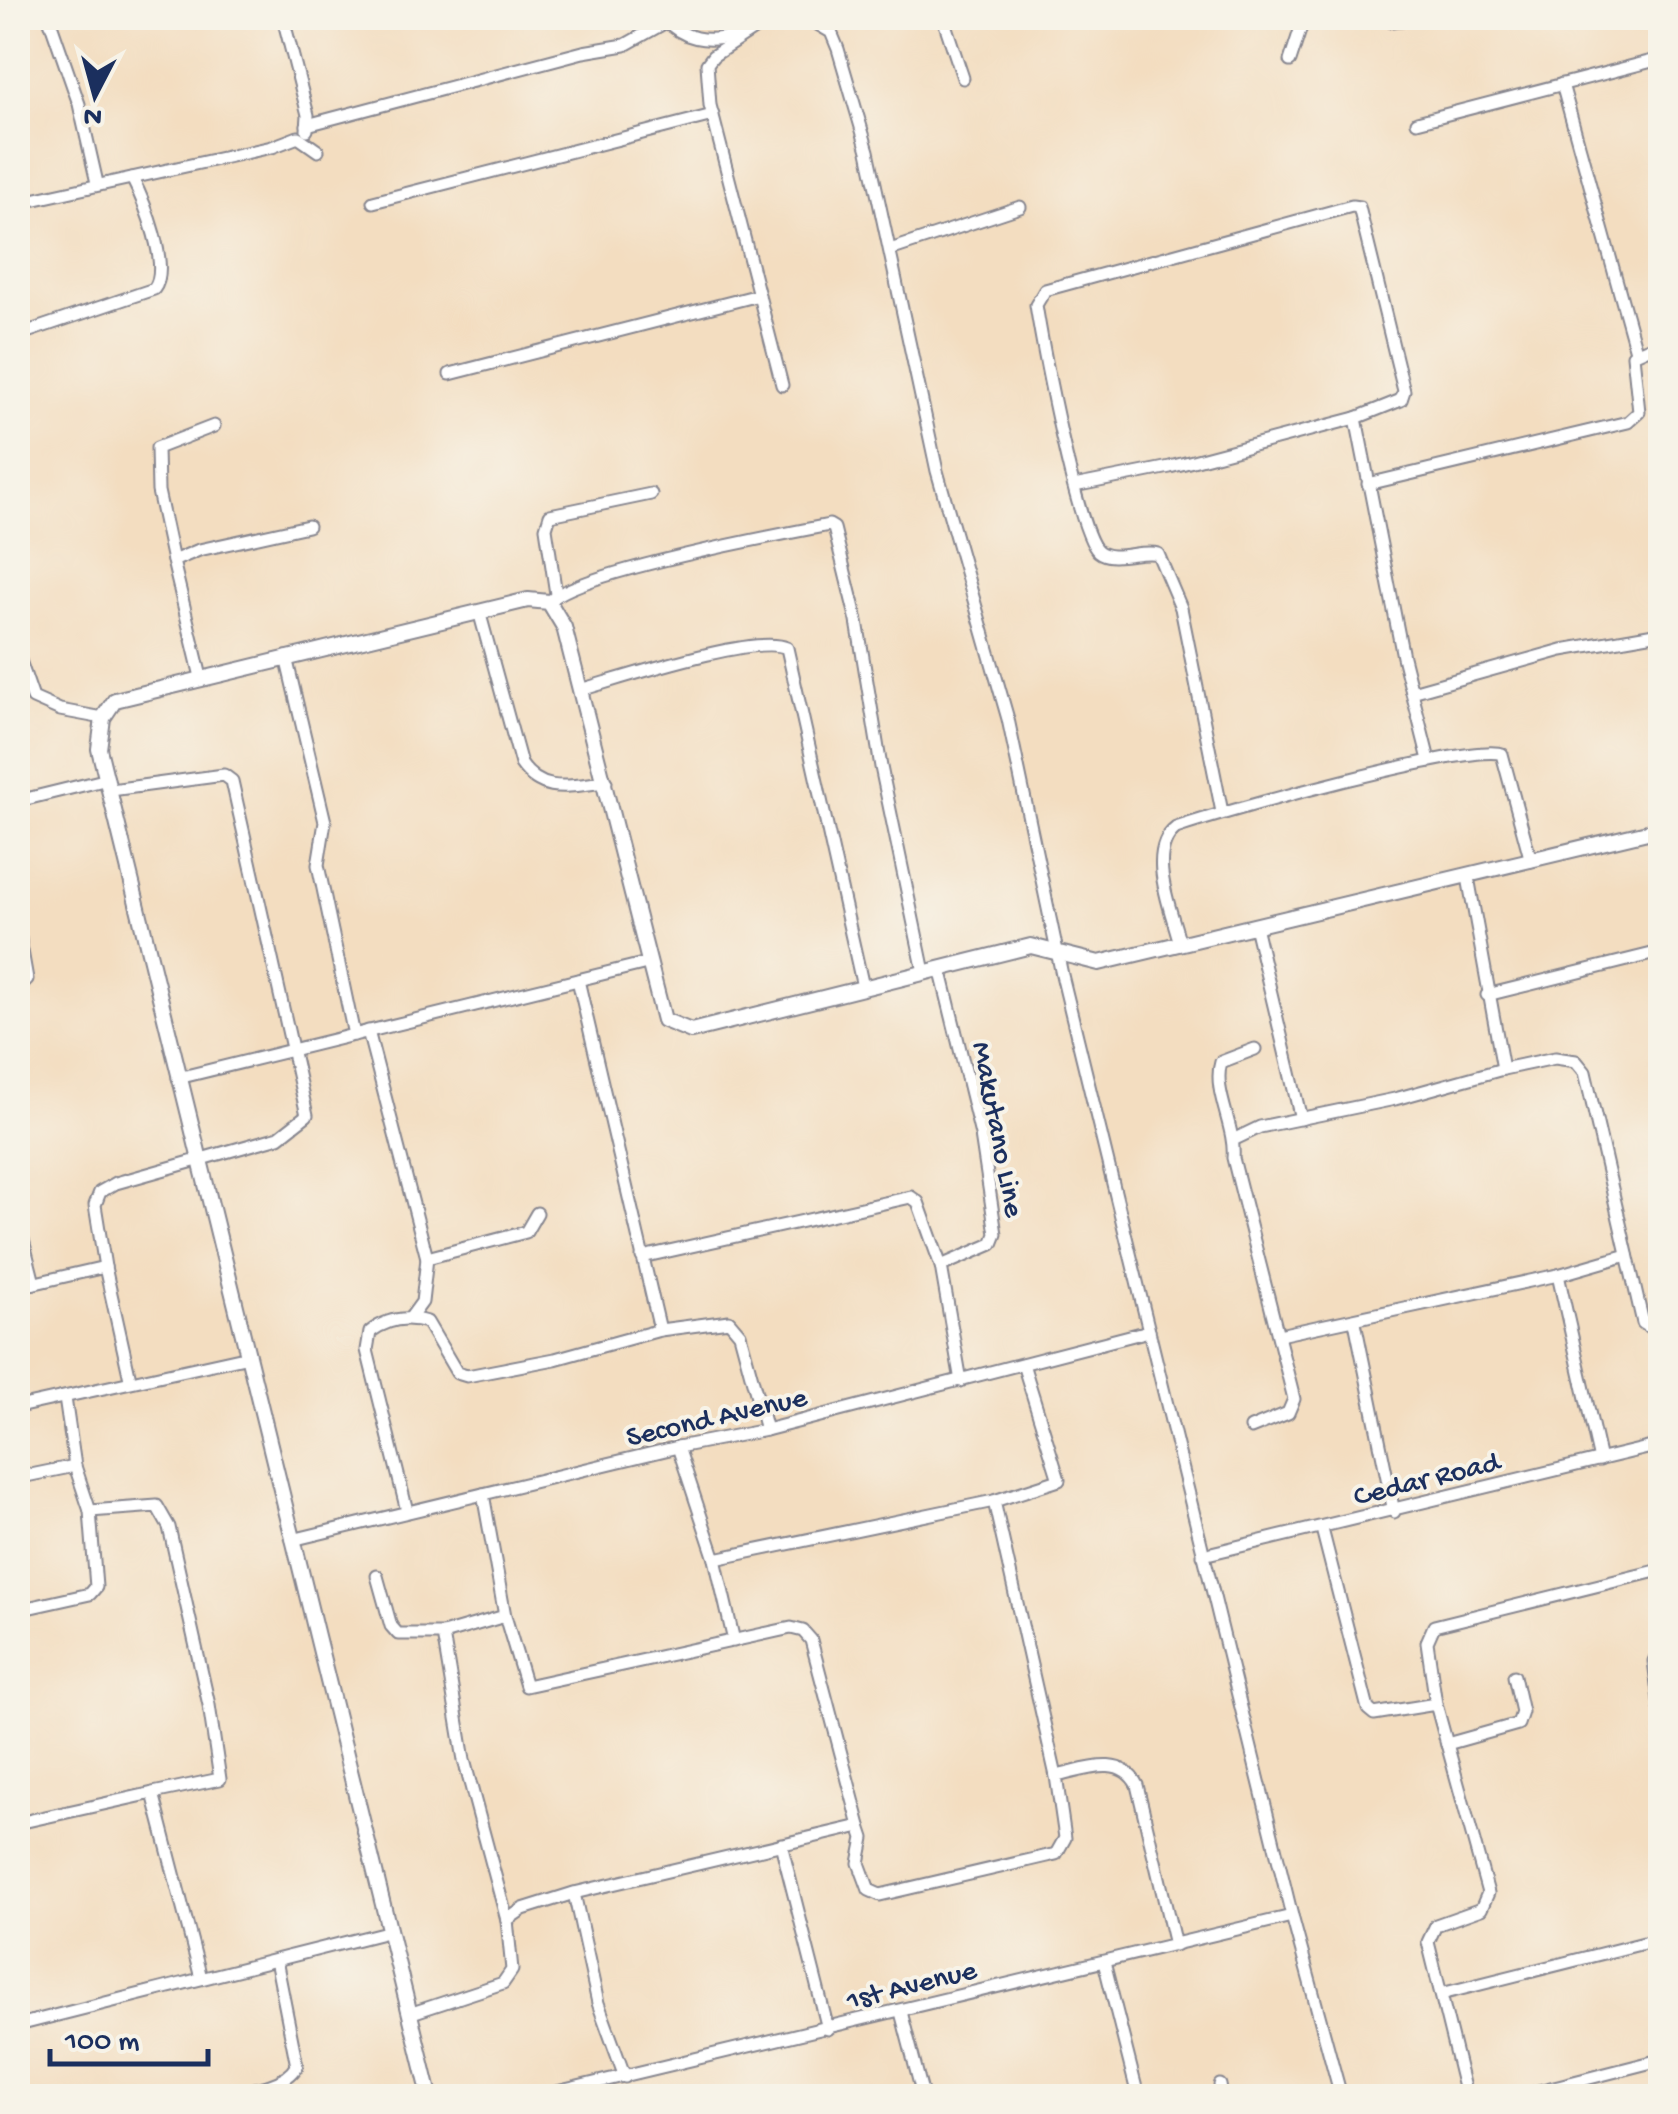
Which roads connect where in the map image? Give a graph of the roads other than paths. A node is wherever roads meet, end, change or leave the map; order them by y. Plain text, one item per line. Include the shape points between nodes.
1 (48, 18) edge
2 (284, 18) edge
3 (771, 18) edge
4 (807, 18) edge
5 (942, 18) edge
6 (1304, 18) edge
7 (1384, 18) edge
8 (1417, 18) edge
9 (665, 20) edge
10 (752, 28) junction
11 (1660, 59) edge
12 (1290, 61) dead end
13 (963, 78) dead end
14 (1562, 84) junction
15 (713, 115) junction
16 (1417, 122) dead end
17 (308, 125) junction
18 (305, 139) junction
19 (318, 151) dead end
20 (132, 178) junction
21 (97, 183) junction
22 (374, 202) dead end
23 (18, 203) edge
24 (1020, 207) dead end
25 (890, 250) junction
26 (759, 296) junction
27 (18, 334) edge
28 (1660, 343) edge
29 (1636, 351) junction
30 (450, 374) dead end
31 (782, 385) dead end
32 (1356, 418) junction
33 (214, 426) dead end
34 (1368, 484) junction
35 (1074, 486) junction
36 (652, 494) dead end
37 (308, 526) dead end
38 (173, 560) junction
39 (553, 598) junction
40 (479, 612) junction
41 (1660, 633) edge
42 (18, 655) edge
43 (286, 657) junction
44 (201, 678) junction
45 (580, 690) junction
46 (1412, 692) junction
47 (103, 718) junction
48 (1429, 760) junction
49 (606, 782) junction
50 (110, 784) junction
51 (18, 801) edge
52 (1222, 812) junction
53 (1660, 829) edge
54 (1531, 861) junction
55 (1468, 877) junction
56 (1256, 926) junction
57 (18, 928) edge
58 (1180, 944) junction
59 (1660, 952) edge
60 (1060, 953) junction
61 (647, 963) junction
62 (940, 968) junction
63 (924, 972) junction
64 (578, 980) junction
65 (864, 987) junction
66 (18, 988) edge
67 (1487, 995) junction
68 (368, 1031) junction
69 (354, 1035) junction
70 (1255, 1049) dead end
71 (291, 1050) junction
72 (1503, 1069) junction
73 (178, 1078) junction
74 (1301, 1119) junction
75 (1234, 1139) junction
76 (201, 1162) junction
77 (537, 1213) dead end
78 (18, 1220) edge
79 (1627, 1255) junction
80 (642, 1257) junction
81 (427, 1258) junction
82 (941, 1266) junction
83 (105, 1267) junction
84 (1558, 1276) junction
85 (34, 1283) junction
86 (18, 1287) edge
87 (411, 1317) junction
88 (1355, 1322) junction
89 (1660, 1325) edge
90 (660, 1330) junction
91 (1149, 1331) junction
92 (1279, 1335) junction
93 (249, 1356) junction
94 (1023, 1364) junction
95 (130, 1379) junction
96 (961, 1380) junction
97 (65, 1398) junction
98 (18, 1407) edge
99 (1251, 1428) dead end
100 (766, 1430) junction
101 (1660, 1446) edge
102 (678, 1447) junction
103 (1600, 1460) junction
104 (75, 1466) junction
105 (18, 1484) edge
106 (484, 1494) junction
107 (994, 1501) junction
108 (90, 1511) junction
109 (408, 1511) junction
110 (1394, 1512) junction
111 (1322, 1529) junction
112 (292, 1540) junction
113 (1204, 1555) junction
114 (715, 1560) junction
115 (1660, 1570) edge
116 (377, 1576) dead end
117 (18, 1610) edge
118 (505, 1616) junction
119 (443, 1634) junction
120 (734, 1641) junction
121 (1660, 1649) edge
122 (1514, 1676) dead end
123 (1436, 1704) junction
124 (1660, 1708) edge
125 (1448, 1744) junction
126 (1056, 1776) junction
127 (153, 1794) junction
128 (18, 1823) edge
129 (860, 1826) junction
130 (781, 1844) junction
131 (574, 1893) junction
132 (1292, 1916) junction
133 (507, 1920) junction
134 (387, 1932) junction
135 (1660, 1939) edge
136 (1175, 1945) junction
137 (276, 1960) junction
138 (1104, 1962) junction
139 (201, 1978) junction
140 (1440, 1994) junction
141 (901, 2012) junction
142 (410, 2014) junction
143 (18, 2025) edge
144 (828, 2029) junction
145 (1660, 2060) edge
146 (624, 2077) junction
147 (1544, 2093) edge
148 (558, 2094) edge
149 (220, 2096) edge
150 (430, 2096) edge
151 (540, 2096) edge
152 (923, 2096) edge
153 (1138, 2096) edge
154 (1341, 2096) edge
155 (1466, 2096) edge
156 (1519, 2096) edge

1 - 21 street
2 - 17 street
3 - 10 street
4 - 25 street via 830,32 838,49
5 - 13 street
6 - 12 street
7 - 8 street
9 - 10 street via 681,33 714,40
9 - 17 street via 625,45
10 - 15 street via 707,64
11 - 14 street
14 - 16 street
14 - 29 street
15 - 22 street
15 - 26 street
17 - 18 street
18 - 19 street
18 - 20 street
20 - 21 street
20 - 27 street via 160,262 154,290
21 - 23 street
24 - 25 street
25 - 60 street via 938,471 988,640
26 - 30 street
26 - 31 street
28 - 29 street
29 - 34 street via 1632,374 1639,412 1628,422
32 - 34 street
32 - 35 street
32 - 35 street via 1401,400 1404,392 1359,207 1352,206 1044,290 1036,305
33 - 38 street via 157,448 158,491
34 - 46 street
35 - 52 street via 1098,551 1162,557 1181,608
36 - 39 street via 550,515
37 - 38 street
38 - 44 street
39 - 40 street
39 - 45 street
39 - 63 street via 682,557 834,528
40 - 43 street
40 - 49 street via 521,764 533,782 547,788
41 - 46 street via 1562,650
42 - 47 street via 34,698
43 - 44 street
43 - 69 street via 325,822 318,865
44 - 47 street via 115,700
45 - 49 street
45 - 65 street via 724,651 787,648
46 - 48 street
47 - 50 street via 99,749
48 - 52 street
48 - 54 street via 1488,750 1502,754
49 - 61 street
50 - 51 street
50 - 71 street via 230,777
50 - 73 street
52 - 58 street via 1176,828 1162,842
53 - 54 street
54 - 55 street
55 - 56 street
55 - 67 street
56 - 58 street
56 - 74 street
57 - 66 street via 27,979
58 - 60 street via 1099,963
59 - 67 street
60 - 62 street via 1031,946
60 - 91 street
61 - 64 street
61 - 65 street via 664,1020 691,1032
62 - 63 street
62 - 82 street, Makutano Line via 996,1234 992,1244
63 - 65 street
64 - 68 street
64 - 80 street
67 - 72 street
68 - 69 street
68 - 81 street
69 - 71 street
70 - 75 street via 1222,1062 1218,1073
71 - 73 street
71 - 76 street via 307,1102 304,1122
72 - 74 street
72 - 79 street via 1554,1058 1582,1066
73 - 76 street
74 - 75 street
75 - 92 street via 1232,1158
76 - 83 street via 100,1192 95,1205
76 - 93 street
77 - 81 street via 526,1232
78 - 85 street
79 - 84 street
79 - 89 street via 1643,1323
80 - 82 street via 911,1197
80 - 90 street
81 - 87 street via 422,1302
82 - 96 street
83 - 85 street
83 - 95 street
84 - 88 street
84 - 103 street
85 - 86 street
87 - 90 street via 427,1322 451,1365 467,1376
87 - 109 street via 378,1325 367,1350
88 - 92 street
88 - 110 street
90 - 100 street via 721,1319 734,1324
91 - 94 street, Second Avenue
91 - 113 street
92 - 99 street via 1293,1406
93 - 95 street
93 - 112 street
94 - 96 street, Second Avenue
94 - 107 street via 1059,1480
95 - 97 street
96 - 100 street, Second Avenue
97 - 98 street
97 - 104 street
100 - 102 street, Second Avenue
101 - 103 street, Cedar Road
102 - 106 street, Second Avenue
102 - 114 street
103 - 110 street, Cedar Road
104 - 105 street via 26,1476
104 - 108 street
106 - 109 street, Second Avenue
106 - 118 street
107 - 114 street
107 - 126 street
108 - 117 street via 96,1587 90,1594
108 - 127 street via 158,1506 209,1705 220,1779
109 - 112 street, Second Avenue
110 - 111 street, Cedar Road
111 - 113 street, Cedar Road
111 - 123 street via 1368,1709 1374,1714
112 - 134 street
113 - 132 street
114 - 120 street
115 - 123 street via 1434,1626 1427,1642
116 - 119 street via 393,1631
118 - 119 street
118 - 120 street via 522,1682 531,1687
119 - 133 street via 464,1760
120 - 129 street via 791,1628 811,1640
121 - 124 street via 1654,1662
122 - 125 street via 1518,1724
123 - 125 street
125 - 140 street via 1488,1893 1480,1909 1430,1932
126 - 129 street via 1065,1838 1056,1854 880,1895 869,1890 858,1863
126 - 136 street via 1110,1766 1132,1776
127 - 128 street
127 - 139 street
129 - 130 street
130 - 131 street
130 - 144 street
131 - 133 street
131 - 146 street via 598,2002
132 - 136 street, 1st Avenue
132 - 154 street
133 - 142 street via 508,1978
134 - 137 street
134 - 142 street
135 - 140 street
136 - 138 street, 1st Avenue
137 - 139 street
137 - 149 street via 297,2066 280,2081
138 - 141 street, 1st Avenue
138 - 153 street
139 - 143 street
140 - 155 street
141 - 144 street, 1st Avenue
141 - 152 street
142 - 150 street
144 - 146 street, 1st Avenue
145 - 147 street
146 - 148 street, 1st Avenue
147 - 156 street
148 - 151 street, 1st Avenue

